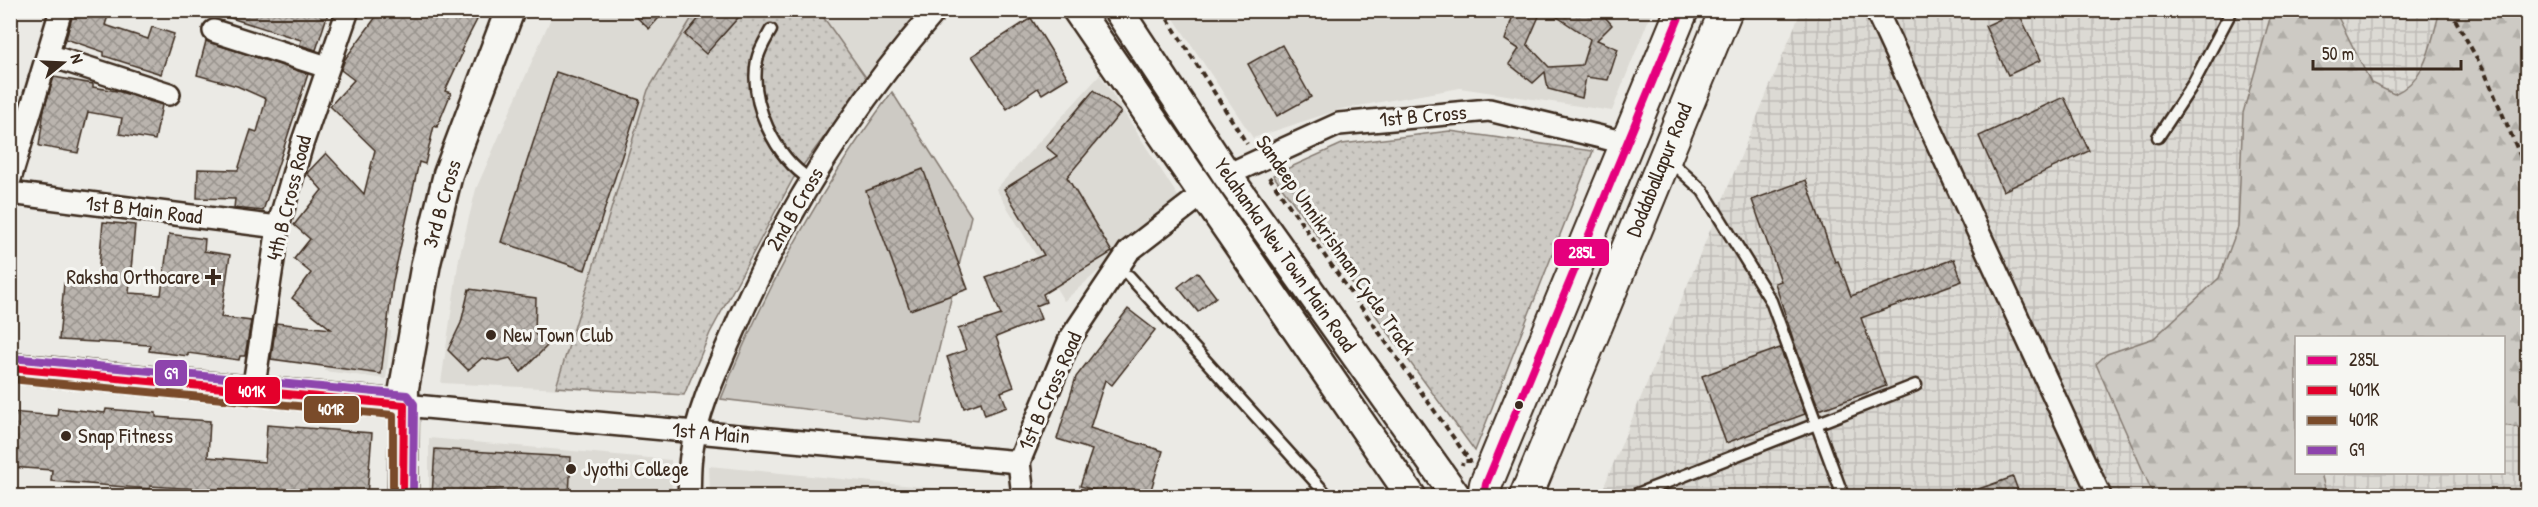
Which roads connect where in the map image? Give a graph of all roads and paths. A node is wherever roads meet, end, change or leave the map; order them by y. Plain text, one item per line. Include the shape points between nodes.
1 (61, 10) edge
2 (348, 10) edge
3 (936, 10) edge
4 (1077, 10) edge
5 (1161, 10) edge
6 (1682, 10) edge
7 (1726, 10) edge
8 (1876, 10) edge
9 (2232, 10) edge
10 (2450, 10) edge
11 (510, 11) edge
12 (1124, 12) edge
13 (771, 30) dead end
14 (214, 31) dead end
15 (48, 55) junction
16 (327, 67) junction
17 (169, 94) dead end
18 (2158, 137) dead end
19 (1626, 143) junction
20 (15, 154) edge
21 (1664, 156) junction
22 (1257, 160) junction
23 (2528, 174) edge
24 (1227, 175) junction
25 (10, 179) edge
26 (811, 180) junction
27 (10, 193) edge
28 (1204, 193) junction
29 (278, 227) junction
30 (1129, 276) dead end
31 (10, 368) edge
32 (1916, 385) dead end
33 (253, 391) junction
34 (404, 405) junction
35 (1817, 424) junction
36 (696, 432) junction
37 (1019, 462) junction
38 (1454, 494) edge
39 (403, 496) edge
40 (689, 496) edge
41 (1023, 496) edge
42 (1328, 496) edge
43 (1412, 496) edge
44 (1484, 496) edge
45 (1526, 496) edge
46 (1632, 496) edge
47 (1843, 496) edge
48 (2100, 496) edge

1 - 15 street
2 - 16 street, 4th B Cross Road
3 - 26 street, 2nd B Cross via 870,92
4 - 28 main road, Yelahanka New Town Main Road
5 - 22 path, Sandeep Unnikrishnan Cycle Track
6 - 19 main road, Doddaballapur Road
7 - 21 main road, Doddaballapur Road
8 - 48 street
9 - 18 lane via 2193,84
10 - 23 path via 2485,73
11 - 34 main road, 3rd B Cross via 448,174 426,263
12 - 24 main road, Yelahanka New Town Main Road
13 - 26 lane via 757,59 758,91 768,130 780,153
14 - 16 street
15 - 17 street
15 - 20 street
16 - 29 street, 4th B Cross Road
19 - 22 street, 1st B Cross via 1489,110 1339,124
19 - 44 main road, Doddaballapur Road
20 - 25 street
21 - 35 lane via 1703,191 1771,301
21 - 45 main road, Doddaballapur Road
22 - 24 street, 1st B Cross
22 - 38 path, Sandeep Unnikrishnan Cycle Track via 1470,461 1463,461
24 - 38 main road, Yelahanka New Town Main Road
26 - 36 street, 2nd B Cross via 742,310
27 - 29 street, 1st B Main Road
28 - 37 street, 1st B Cross Road via 1129,251 1070,339
28 - 43 main road, Yelahanka New Town Main Road
29 - 33 street, 4th B Cross Road
30 - 42 lane
31 - 33 main road
32 - 35 lane
33 - 34 main road
34 - 36 street, 1st A Main
34 - 39 main road, 3rd B Cross
35 - 46 lane
35 - 47 lane
36 - 37 street, 1st A Main
36 - 40 street, 2nd B Cross
37 - 41 street

